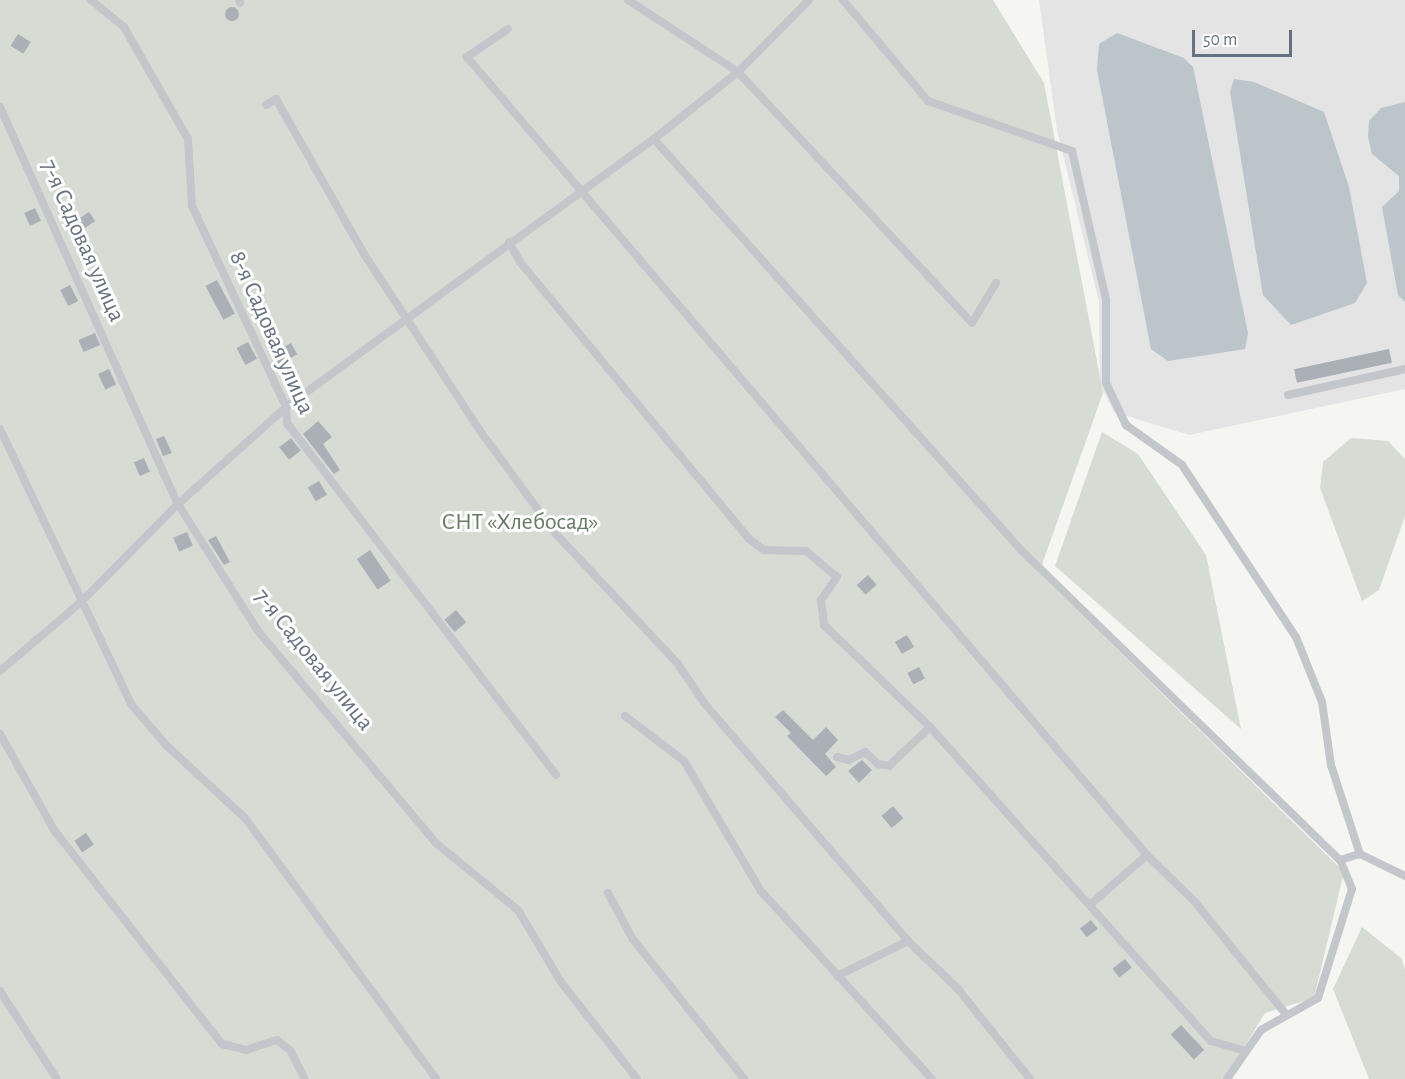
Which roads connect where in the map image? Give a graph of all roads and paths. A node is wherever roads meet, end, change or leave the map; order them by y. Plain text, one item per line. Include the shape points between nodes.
1 (91, 0) edge
2 (628, 0) edge
3 (809, 0) edge
4 (843, 0) edge
5 (508, 29) dead end
6 (738, 72) junction
7 (266, 105) dead end
8 (0, 106) edge
9 (654, 139) junction
10 (580, 194) junction
11 (509, 242) junction
12 (996, 283) dead end
13 (406, 316) junction
14 (1405, 369) edge
15 (1288, 395) dead end
16 (286, 407) junction
17 (0, 429) edge
18 (178, 504) junction
19 (81, 602) junction
20 (0, 671) edge
21 (625, 716) dead end
22 (930, 727) junction
23 (0, 735) edge
24 (837, 757) dead end
25 (556, 775) dead end
26 (1360, 854) junction
27 (1147, 855) junction
28 (1340, 860) junction
29 (1405, 876) edge
30 (608, 893) dead end
31 (1092, 903) junction
32 (908, 941) junction
33 (837, 976) junction
34 (0, 991) edge
35 (1285, 1012) junction
36 (1246, 1051) junction
37 (57, 1079) edge
38 (305, 1079) edge
39 (436, 1079) edge
40 (637, 1079) edge
41 (744, 1079) edge
42 (932, 1079) edge
43 (1030, 1079) edge
44 (1227, 1079) edge

1 - 16 lane, 8-я Садовая улица via 124,27 188,139 192,206
2 - 6 lane
3 - 6 lane
4 - 26 lane via 928,101 1072,151 1106,300 1106,383 1126,424 1182,465 1296,637 1322,702 1331,765
5 - 10 lane via 467,57
6 - 9 lane
6 - 12 lane via 972,322
7 - 13 lane via 276,99 282,108
8 - 18 lane, 7-я Садовая улица
9 - 10 lane
9 - 28 lane via 1022,551
10 - 11 lane
10 - 27 lane
11 - 13 lane
11 - 22 lane via 520,262 749,539 764,550 806,551 837,577 822,595 821,621
13 - 16 lane
13 - 32 lane via 556,534 678,664 705,704
14 - 15 lane
16 - 18 lane
16 - 25 lane, 8-я Садовая улица via 287,423
17 - 19 lane
18 - 19 lane
18 - 40 lane, 7-я Садовая улица via 258,631 436,843 518,910 561,981
19 - 20 lane
19 - 39 lane via 141,717 246,819
21 - 33 lane via 684,761 761,891
22 - 24 lane via 889,766 878,764 865,752 849,760
22 - 31 lane
23 - 38 lane via 54,830 222,1044 246,1050 277,1040 290,1050
26 - 28 lane
26 - 29 lane
27 - 31 lane
27 - 35 lane via 1196,902
28 - 35 lane via 1352,889 1318,998
30 - 41 lane via 632,939
31 - 36 lane via 1211,1041
32 - 33 lane
32 - 43 lane via 958,989
33 - 42 lane
34 - 37 lane
35 - 36 lane
36 - 44 lane

